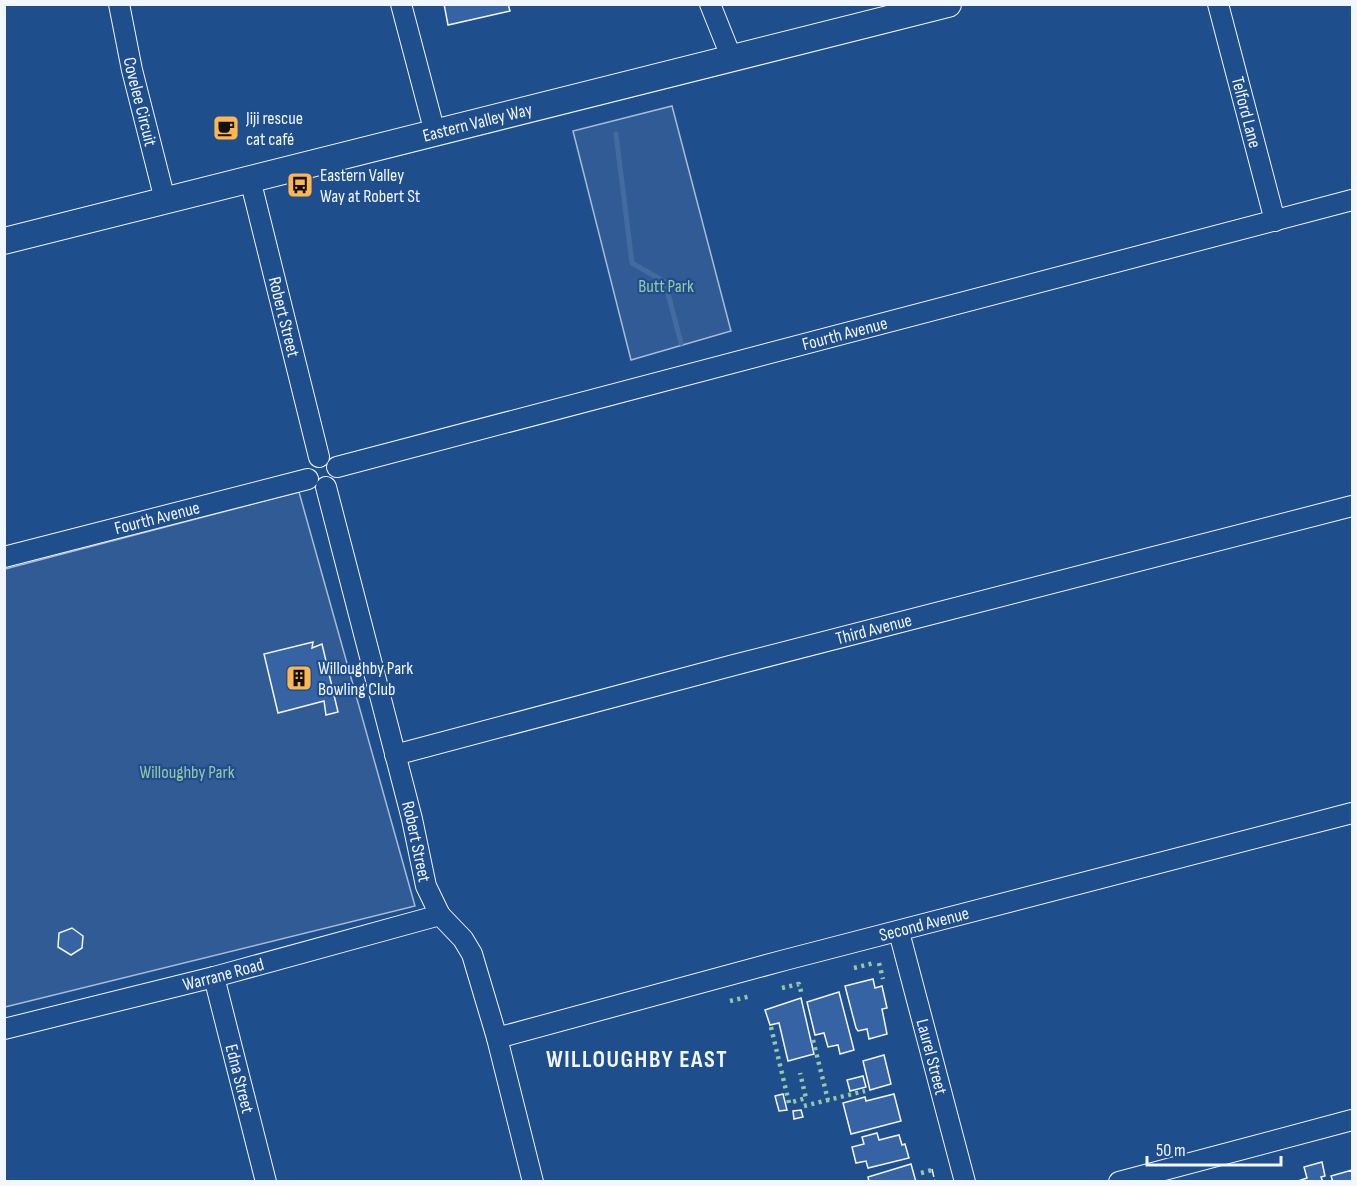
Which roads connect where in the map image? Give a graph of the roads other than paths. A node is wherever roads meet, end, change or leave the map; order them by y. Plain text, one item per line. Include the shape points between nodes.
1 (119, 4) edge
2 (401, 4) edge
3 (710, 4) edge
4 (948, 4) edge
5 (1218, 4) edge
6 (732, 59) junction
7 (435, 134) junction
8 (250, 179) junction
9 (165, 200) junction
10 (1353, 200) edge
11 (1275, 220) junction
12 (4, 241) edge
13 (319, 457) junction
14 (337, 467) junction
15 (308, 480) junction
16 (326, 487) junction
17 (1353, 506) edge
18 (4, 557) edge
19 (395, 755) junction
20 (1353, 813) edge
21 (440, 915) junction
22 (899, 932) junction
23 (213, 977) junction
24 (4, 1029) edge
25 (497, 1038) junction
26 (1353, 1120) edge
27 (266, 1182) edge
28 (533, 1182) edge
29 (965, 1182) edge
30 (1119, 1182) edge

1 - 9 street, Covelee Circuit
2 - 7 street
3 - 6 street
4 - 6 main road, Eastern Valley Way
5 - 11 street, Telford Lane
6 - 7 main road, Eastern Valley Way
7 - 8 main road, Eastern Valley Way
8 - 9 main road, Eastern Valley Way
8 - 13 street, Robert Street
9 - 12 main road, Eastern Valley Way
10 - 11 street, Fourth Avenue
11 - 14 street, Fourth Avenue
13 - 14 street via 328,458
13 - 15 street via 309,463
14 - 16 street via 335,482
15 - 16 street via 314,486
15 - 18 street, Fourth Avenue
16 - 19 street, Robert Street
17 - 19 street, Third Avenue
19 - 21 street, Robert Street via 426,886
20 - 22 street, Second Avenue
21 - 23 street, Warrane Road
21 - 25 street, Robert Street via 472,954
22 - 25 street, Second Avenue
22 - 29 street, Laurel Street
23 - 24 street, Warrane Road
23 - 27 street, Edna Street
25 - 28 street, Robert Street
26 - 30 street

